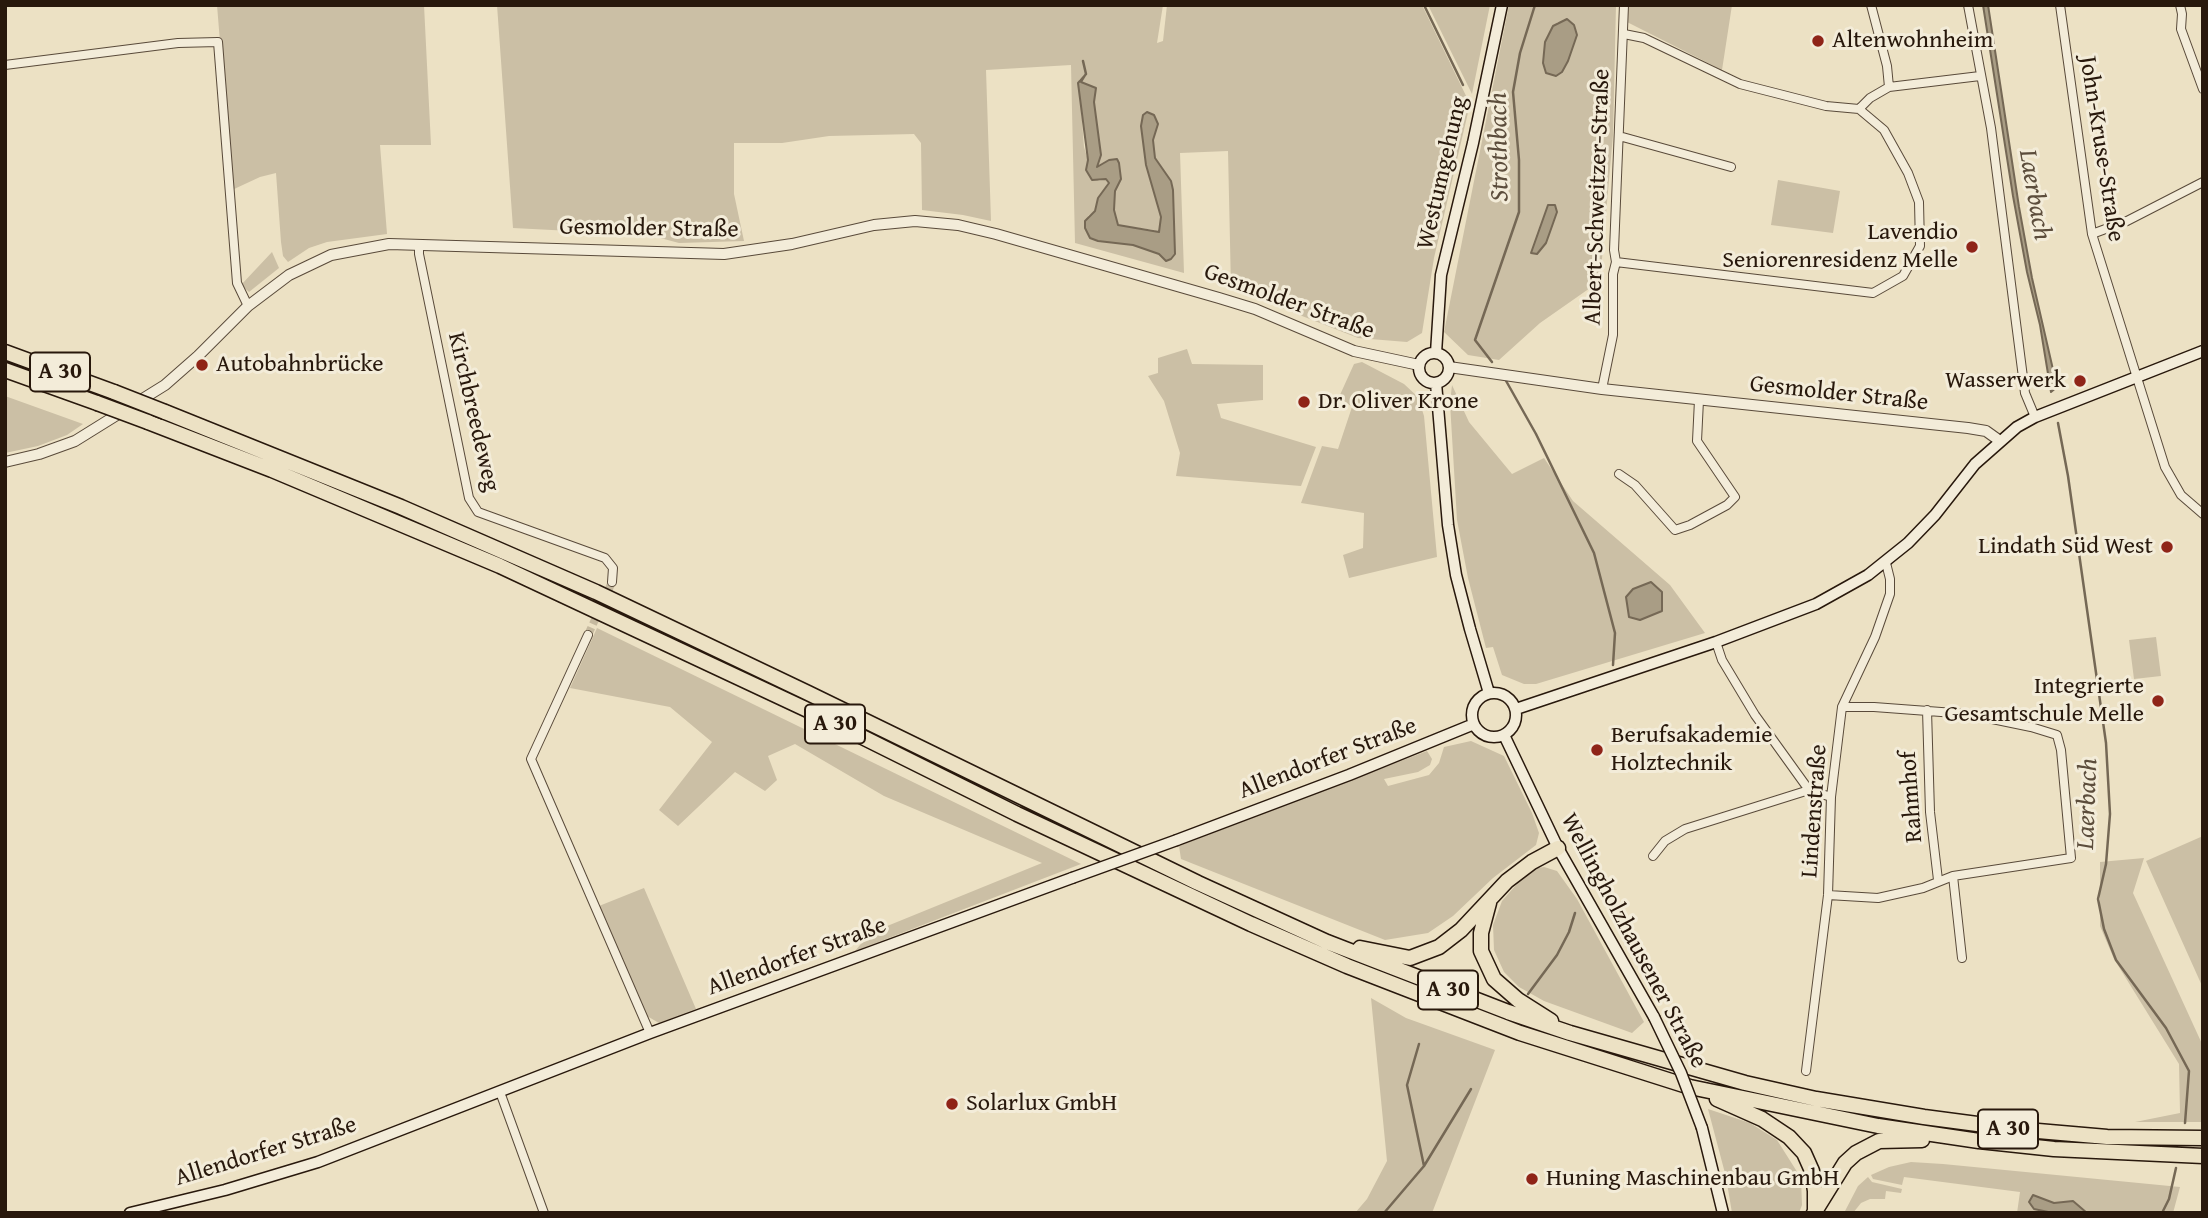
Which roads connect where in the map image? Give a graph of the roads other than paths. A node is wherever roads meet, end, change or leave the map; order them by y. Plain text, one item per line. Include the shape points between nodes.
1 (1502, 5) edge
2 (1624, 5) edge
3 (1871, 5) edge
4 (1968, 5) edge
5 (2060, 5) edge
6 (2180, 5) edge
7 (1623, 34) junction
8 (5, 65) edge
9 (1980, 76) junction
10 (1889, 87) junction
11 (2203, 89) edge
12 (1859, 109) junction
13 (1619, 136) junction
14 (1731, 167) dead end
15 (2203, 182) edge
16 (2092, 234) junction
17 (419, 244) junction
18 (1616, 262) junction
19 (248, 306) junction
20 (2203, 351) edge
21 (5, 352) edge
22 (1436, 353) junction
23 (1419, 365) junction
24 (1450, 367) junction
25 (5, 370) edge
26 (2135, 377) junction
27 (1436, 383) junction
28 (1602, 388) junction
29 (1699, 400) junction
30 (2035, 417) junction
31 (2000, 441) junction
32 (5, 462) edge
33 (1619, 474) dead end
34 (2203, 514) edge
35 (1885, 563) junction
36 (612, 582) dead end
37 (588, 635) tunnel mouth
38 (1716, 642) junction
39 (1489, 693) junction
40 (1842, 707) junction
41 (1516, 709) junction
42 (1927, 710) junction
43 (1474, 724) junction
44 (1504, 735) junction
45 (1809, 790) junction
46 (1831, 797) junction
47 (1558, 848) junction
48 (1653, 856) dead end
49 (1953, 876) junction
50 (1938, 880) junction
51 (1828, 895) junction
52 (1491, 899) junction
53 (1328, 942) junction
54 (1962, 958) dead end
55 (650, 1033) junction
56 (1570, 1033) junction
57 (1807, 1071) dead end
58 (1690, 1087) junction
59 (500, 1092) junction
60 (2203, 1138) edge
61 (1979, 1141) junction
62 (2203, 1156) edge
63 (1814, 1212) edge
64 (130, 1213) edge
65 (544, 1213) edge
66 (1723, 1213) edge

1 - 22 main road, Westumgehung via 1441,275
2 - 7 street, Albert-Schweitzer-Straße
3 - 10 street
4 - 9 street
5 - 16 street, John-Kruse-Straße
6 - 11 street via 2181,29
7 - 12 street via 1644,38 1740,83 1826,106
7 - 13 street, Albert-Schweitzer-Straße
8 - 19 street via 218,42 237,283
9 - 10 street
9 - 30 street via 1991,128 2025,393
10 - 12 street
12 - 18 street via 1884,130 1919,202 1920,246 1903,276 1873,293
13 - 14 street
13 - 18 street, Albert-Schweitzer-Straße
15 - 16 street
16 - 26 street, John-Kruse-Straße
17 - 19 street, Gesmolder Straße via 389,244 331,255 289,275
17 - 23 street, Gesmolder Straße via 724,254 874,225 915,221 958,225 1219,298 1354,351
17 - 36 street, Kirchbreedeweg via 470,498 478,512 605,558 613,568
18 - 28 street, Albert-Schweitzer-Straße via 1613,335
19 - 32 street, Gesmolder Straße via 172,379 118,415 75,441
20 - 26 main road
21 - 53 highway, A 30, bridge via 401,507 596,592
22 - 23 main road via 1427,354
22 - 24 main road via 1444,356
23 - 27 main road via 1423,378
24 - 27 main road
24 - 28 street, Gesmolder Straße
25 - 58 highway, A 30, bridge via 406,526 582,603 1133,870 1347,966 1520,1033
26 - 30 main road
26 - 34 street, John-Kruse-Straße via 2171,480
27 - 39 main road via 1452,550
28 - 29 street, Gesmolder Straße
29 - 31 street, Gesmolder Straße via 1968,428 1986,431
29 - 33 street via 1697,441 1735,497 1727,505 1675,530 1635,485
30 - 31 main road
31 - 35 main road
35 - 38 main road via 1816,604
35 - 40 street, Lindenstraße via 1890,594
37 - 55 street via 531,759
38 - 41 main road
38 - 45 street via 1755,715
39 - 41 main road via 1503,694
39 - 43 main road via 1477,702
40 - 42 street
40 - 46 street, Lindenstraße
41 - 44 main road via 1516,721
42 - 49 street via 2031,727 2057,735 2061,750 2071,858
42 - 50 street, Rahmhof via 1930,812
43 - 44 main road via 1486,736
43 - 55 main road, Allendorfer Straße, bridge via 1349,775
44 - 47 main road, Wellingholzhausener Straße
45 - 46 street
45 - 48 street via 1685,830 1665,841
46 - 51 street, Lindenstraße
47 - 52 highway via 1507,881
47 - 66 main road, Wellingholzhausener Straße, bridge via 1681,1073 1702,1128
49 - 50 street
49 - 54 street
50 - 51 street via 1878,898
51 - 57 street, Lindenstraße
52 - 53 highway via 1439,947 1410,958
52 - 56 highway via 1481,951 1494,979
53 - 56 highway, A 30
55 - 59 main road, Allendorfer Straße
56 - 60 highway, A 30 via 1745,1083 1924,1117 2107,1137
58 - 61 highway, A 30 via 1878,1126
58 - 63 highway via 1762,1119 1789,1137 1812,1171
59 - 64 main road, Allendorfer Straße via 275,1176
59 - 65 street
61 - 62 highway, A 30
61 - 63 highway via 1880,1142 1845,1163

